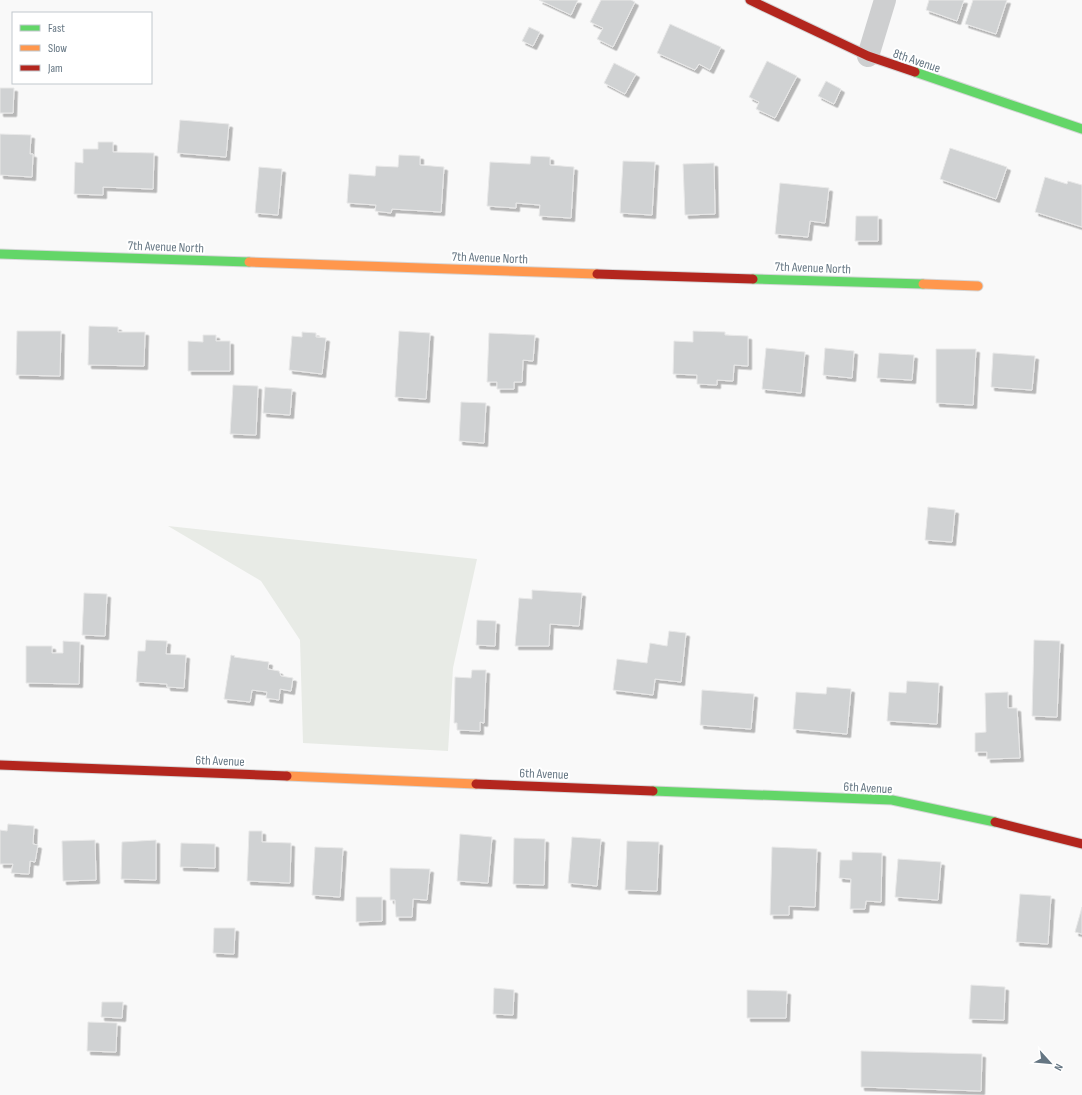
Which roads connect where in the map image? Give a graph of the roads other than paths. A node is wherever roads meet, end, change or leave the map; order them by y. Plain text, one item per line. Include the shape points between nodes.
1 (750, 0) edge
2 (885, 0) edge
3 (868, 56) junction
4 (1082, 129) edge
5 (0, 254) edge
6 (978, 286) dead end
7 (0, 764) edge
8 (1082, 844) edge

1 - 3 street, 8th Avenue
2 - 3 street
3 - 4 street, 8th Avenue
5 - 6 street, 7th Avenue North
7 - 8 street, 6th Avenue via 892,800

